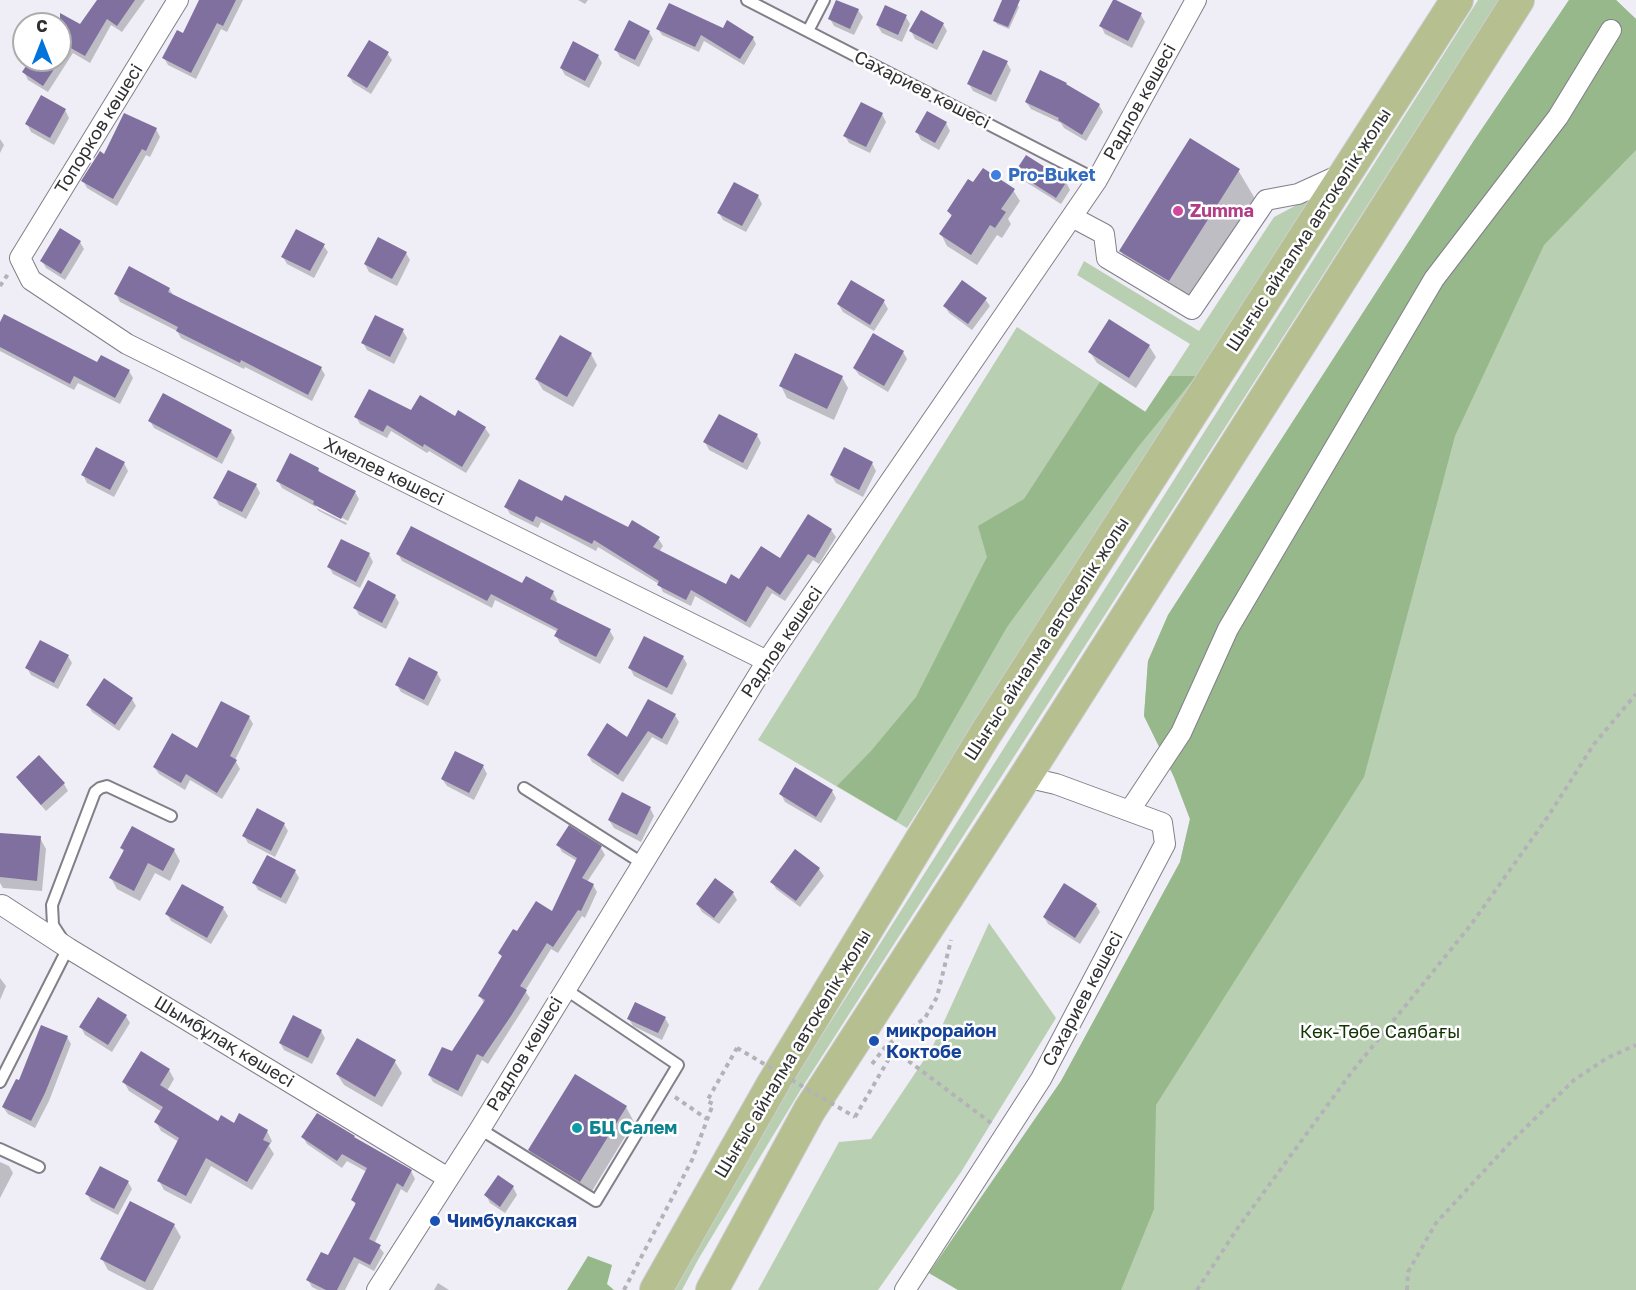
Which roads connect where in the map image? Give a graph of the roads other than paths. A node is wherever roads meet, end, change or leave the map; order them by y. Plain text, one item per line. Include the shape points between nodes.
1 (178, 0) edge
2 (747, 0) edge
3 (824, 0) edge
4 (1196, 0) edge
5 (1457, 0) edge
6 (1518, 0) edge
7 (1611, 30) dead end
8 (808, 31) junction
9 (1346, 172) junction
10 (1097, 180) junction
11 (1072, 217) junction
12 (20, 258) joint
13 (767, 661) junction
14 (1025, 777) junction
15 (524, 788) dead end
16 (1130, 810) junction
17 (171, 816) dead end
18 (642, 863) junction
19 (2, 905) dead end
20 (68, 948) junction
21 (565, 989) junction
22 (0, 1082) edge
23 (480, 1129) junction
24 (0, 1149) edge
25 (39, 1167) dead end
26 (448, 1178) junction
27 (377, 1290) edge
28 (656, 1290) edge
29 (712, 1290) edge
30 (905, 1290) edge

1 - 12 street, Топорков көшесі
2 - 8 lane, Сахариев көшесі
3 - 8 lane
4 - 10 street, Радлов көшесі
5 - 9 main road, Шығыс айналма автокөлік жолы
6 - 14 main road
7 - 16 street via 1558,117 1434,279 1228,630 1181,733
8 - 10 lane, Сахариев көшесі
9 - 11 street via 1298,194 1266,200 1192,309 1107,258 1104,234
9 - 28 main road, Шығыс айналма автокөлік жолы via 986,733 774,1082
10 - 11 street, Радлов көшесі
11 - 13 street, Радлов көшесі
12 - 13 street, Хмелев көшесі via 31,280 127,344
13 - 18 street, Радлов көшесі
14 - 16 street, Сахариев көшесі
14 - 29 main road via 809,1111
15 - 18 lane
16 - 30 street, Сахариев көшесі via 1162,823 1165,844 1041,1079
17 - 20 lane via 107,786 95,792 52,905 53,925
18 - 21 street, Радлов көшесі
19 - 20 street, Шымбұлақ көшесі
20 - 22 lane
20 - 26 street, Шымбұлақ көшесі
21 - 23 street, Радлов көшесі
21 - 23 lane via 678,1065 596,1201
23 - 26 street, Радлов көшесі
24 - 25 lane
26 - 27 street, Радлов көшесі

